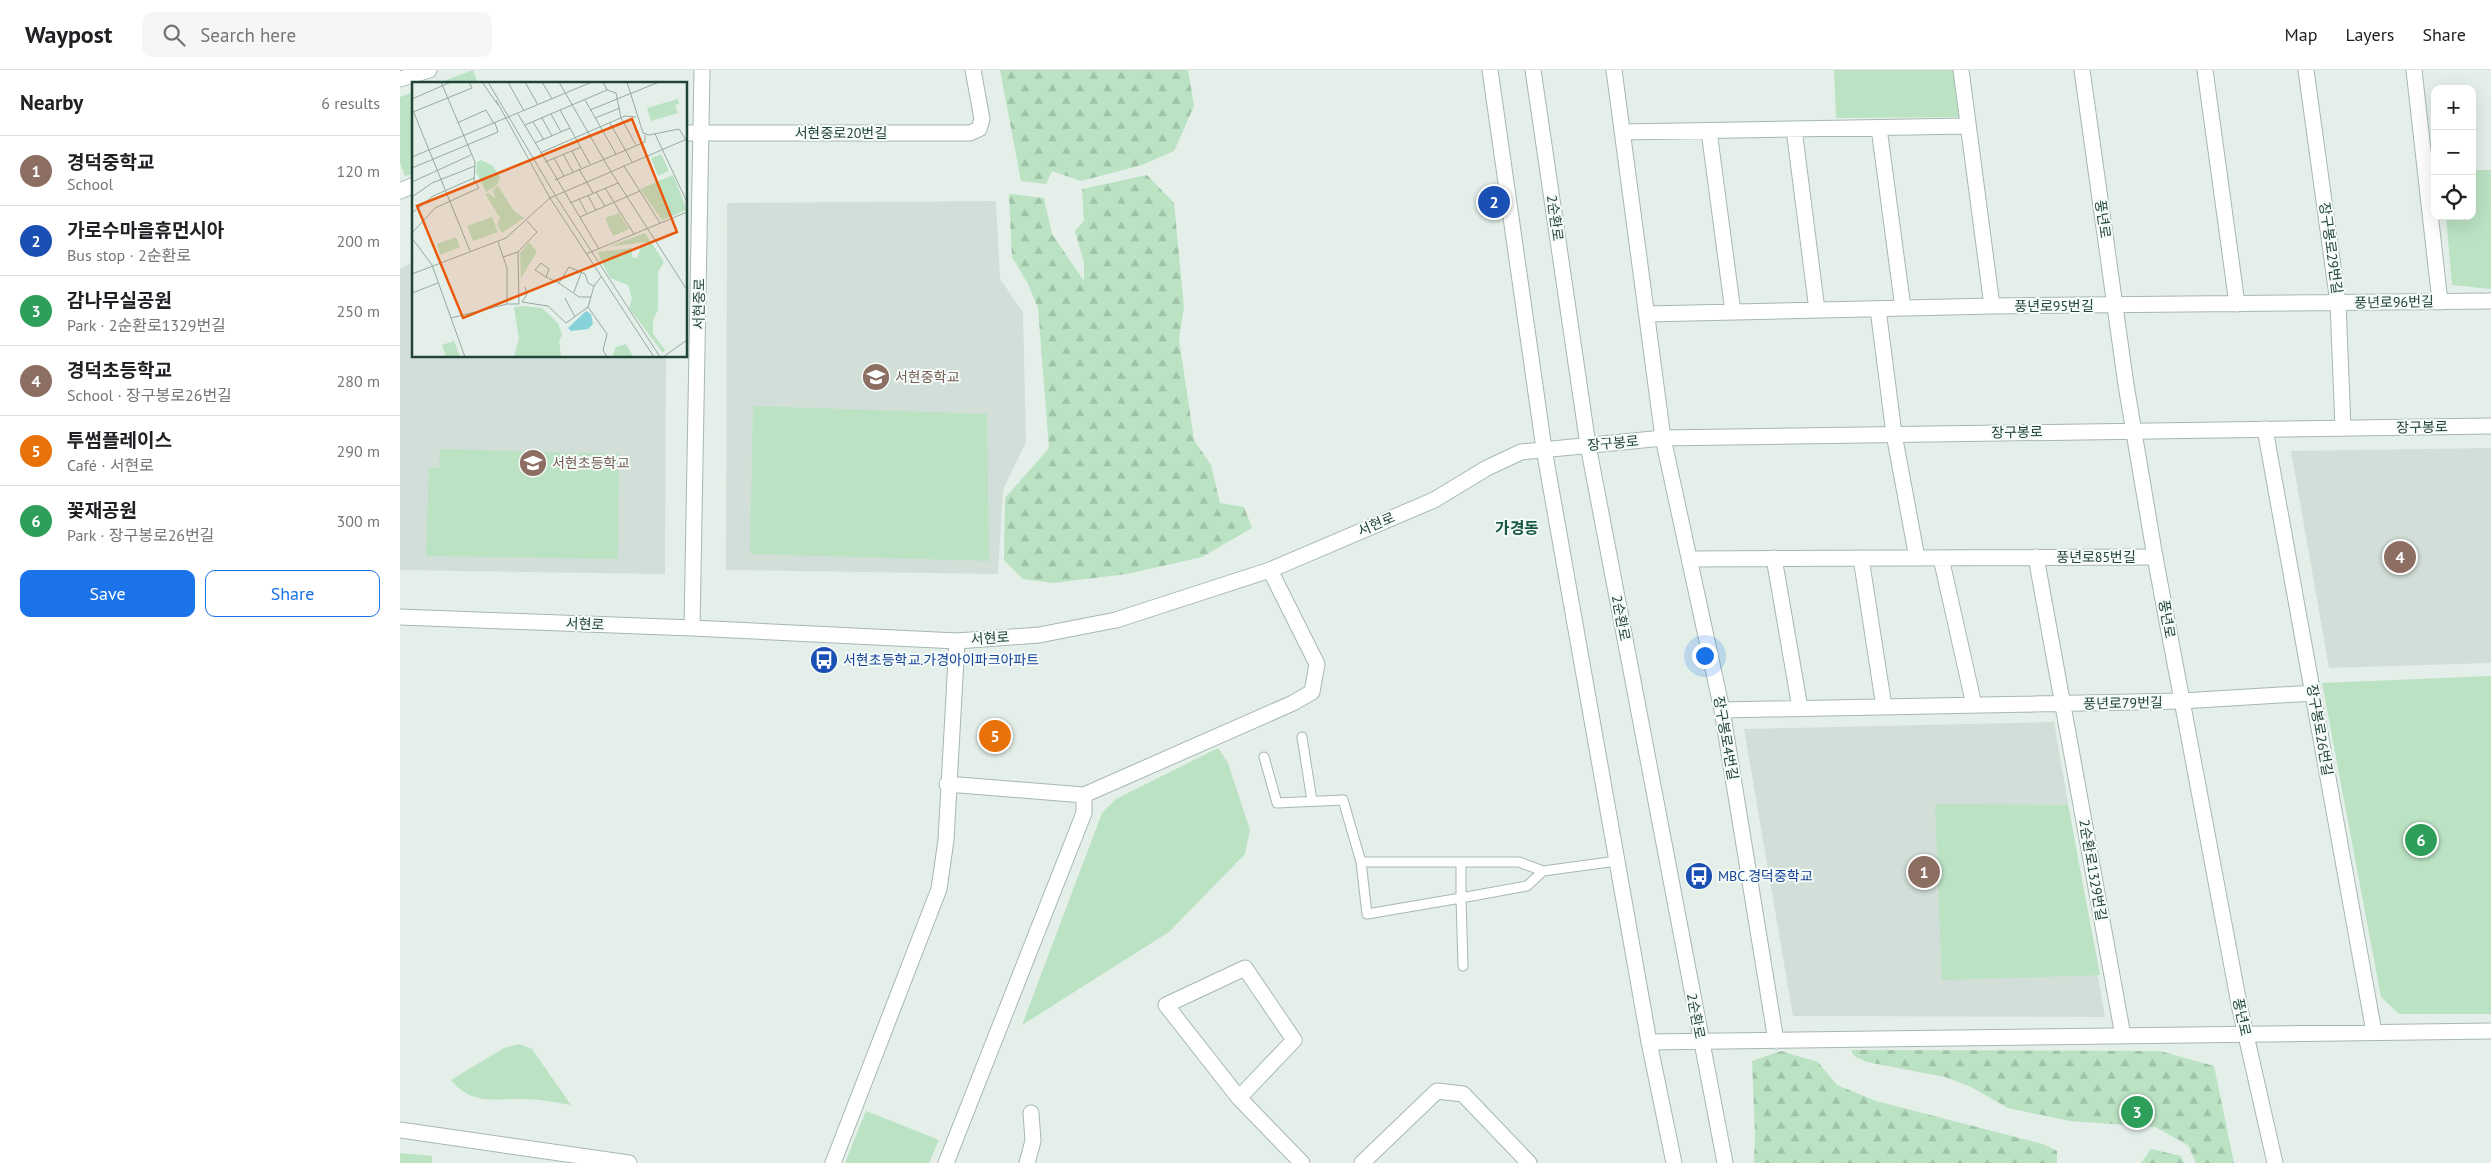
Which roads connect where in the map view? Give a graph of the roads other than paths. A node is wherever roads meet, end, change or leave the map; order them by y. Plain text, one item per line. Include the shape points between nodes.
1 (429, 70) edge
2 (702, 70) edge
3 (973, 70) edge
4 (1490, 70) edge
5 (1533, 70) edge
6 (1614, 70) edge
7 (1960, 70) edge
8 (2082, 70) edge
9 (2205, 70) edge
10 (2306, 70) edge
11 (2414, 70) edge
12 (400, 80) edge
13 (1968, 126) junction
14 (1879, 128) junction
15 (1794, 129) junction
16 (1709, 131) junction
17 (1622, 132) junction
18 (694, 133) edge
19 (412, 186) edge
20 (400, 191) edge
21 (2491, 301) edge
22 (2440, 302) junction
23 (2338, 303) junction
24 (2237, 304) junction
25 (2115, 305) junction
26 (1992, 306) junction
27 (1903, 308) junction
28 (1878, 309) junction
29 (1818, 310) junction
30 (1733, 312) junction
31 (1646, 314) junction
32 (2491, 426) edge
33 (2266, 428) junction
34 (2343, 428) junction
35 (2134, 430) junction
36 (1894, 434) junction
37 (1663, 438) junction
38 (1588, 445) junction
39 (1544, 449) junction
40 (2036, 557) junction
41 (2155, 557) junction
42 (1774, 558) junction
43 (1861, 558) junction
44 (1917, 558) junction
45 (1941, 558) junction
46 (1689, 559) junction
47 (1270, 570) junction
48 (400, 617) edge
49 (692, 628) junction
50 (2050, 631) joint
51 (957, 641) junction
52 (2313, 693) junction
53 (2182, 701) junction
54 (2064, 704) junction
55 (1974, 705) junction
56 (1884, 707) junction
57 (1800, 708) junction
58 (1722, 710) junction
59 (1302, 737) dead end
60 (1264, 758) dead end
61 (947, 784) junction
62 (1084, 795) junction
63 (1312, 801) junction
64 (1617, 861) junction
65 (1360, 862) junction
66 (1461, 862) junction
67 (1543, 871) junction
68 (1462, 898) junction
69 (1463, 966) dead end
70 (2491, 1031) edge
71 (2374, 1032) junction
72 (2246, 1034) junction
73 (2123, 1036) junction
74 (1776, 1041) junction
75 (1649, 1042) junction
76 (1701, 1042) junction
77 (1239, 1098) junction
78 (1031, 1114) dead end
79 (400, 1130) edge
80 (629, 1163) edge
81 (833, 1163) edge
82 (946, 1163) edge
83 (1027, 1163) edge
84 (1302, 1163) edge
85 (1362, 1163) edge
86 (1529, 1163) edge
87 (1674, 1163) edge
88 (1725, 1163) edge
89 (2275, 1163) edge

1 - 12 street
2 - 18 street, 서현중로
3 - 18 street, 서현중로20번길 via 981,112 979,129 970,133
4 - 39 street
5 - 38 street, 2순환로
6 - 17 street
7 - 13 street
8 - 25 street, 풍년로
9 - 24 street
10 - 23 street, 장구봉로29번길
11 - 22 street
13 - 14 street
13 - 26 street
14 - 15 street
14 - 27 street
15 - 16 street
15 - 29 street
16 - 17 street
16 - 30 street
17 - 31 street
18 - 49 street, 서현중로
19 - 20 street
21 - 22 street, 풍년로96번길
22 - 23 street, 풍년로96번길
23 - 24 street, 풍년로96번길
23 - 34 street, 장구봉로29번길
24 - 25 street, 풍년로96번길
25 - 26 street, 풍년로95번길
25 - 35 street, 풍년로
26 - 27 street, 풍년로95번길
27 - 28 street, 풍년로95번길
28 - 29 street, 풍년로95번길
28 - 36 street
29 - 30 street, 풍년로95번길
30 - 31 street, 풍년로95번길
31 - 37 street, 장구봉로4번길
32 - 34 street, 장구봉로
33 - 34 street, 장구봉로
33 - 35 street, 장구봉로
33 - 52 street, 장구봉로26번길
35 - 36 street, 장구봉로
35 - 41 street, 풍년로
36 - 37 street, 장구봉로
36 - 44 street
37 - 38 street, 장구봉로
37 - 46 street, 장구봉로4번길
38 - 39 street, 장구봉로
38 - 76 street, 2순환로
39 - 47 street, 서현로 via 1521,452 1434,500
39 - 64 street
40 - 41 street, 풍년로85번길
40 - 45 street, 풍년로85번길
40 - 50 street, 풍년로85번길
41 - 53 street, 풍년로
42 - 43 street, 풍년로85번길
42 - 46 street, 풍년로85번길
42 - 57 street
43 - 44 street, 풍년로85번길
43 - 56 street
44 - 45 street, 풍년로85번길
45 - 55 street
46 - 58 street, 장구봉로4번길
47 - 51 street, 서현로 via 1116,620 1039,635
47 - 62 street via 1317,664 1312,692
48 - 49 street, 서현로
49 - 51 street, 서현로
50 - 54 street, 풍년로79번길
51 - 61 street
52 - 53 street, 풍년로79번길
52 - 71 street, 장구봉로26번길
53 - 54 street, 풍년로79번길
53 - 72 street, 풍년로
54 - 55 street, 풍년로79번길
54 - 73 street, 2순환로1329번길
55 - 56 street, 풍년로79번길
56 - 57 street, 풍년로79번길
57 - 58 street, 풍년로79번길
58 - 74 street, 장구봉로4번길
59 - 63 lane
60 - 63 lane via 1277,803
61 - 62 street
61 - 81 street via 946,840 939,889
62 - 82 street via 1084,813
63 - 65 lane via 1344,800
64 - 67 lane
64 - 75 street
65 - 66 lane
65 - 68 lane via 1367,914
66 - 67 lane via 1519,862
66 - 68 lane
67 - 68 lane via 1527,886
68 - 69 lane
70 - 71 street
71 - 72 street
72 - 73 street
72 - 89 street, 풍년로
73 - 74 street
74 - 76 street
75 - 76 street
75 - 87 street
76 - 88 street, 2순환로
77 - 77 street via 1166,1005 1245,968 1294,1040
77 - 84 street
78 - 83 street via 1033,1141
79 - 80 street
85 - 86 street via 1436,1091 1463,1094

